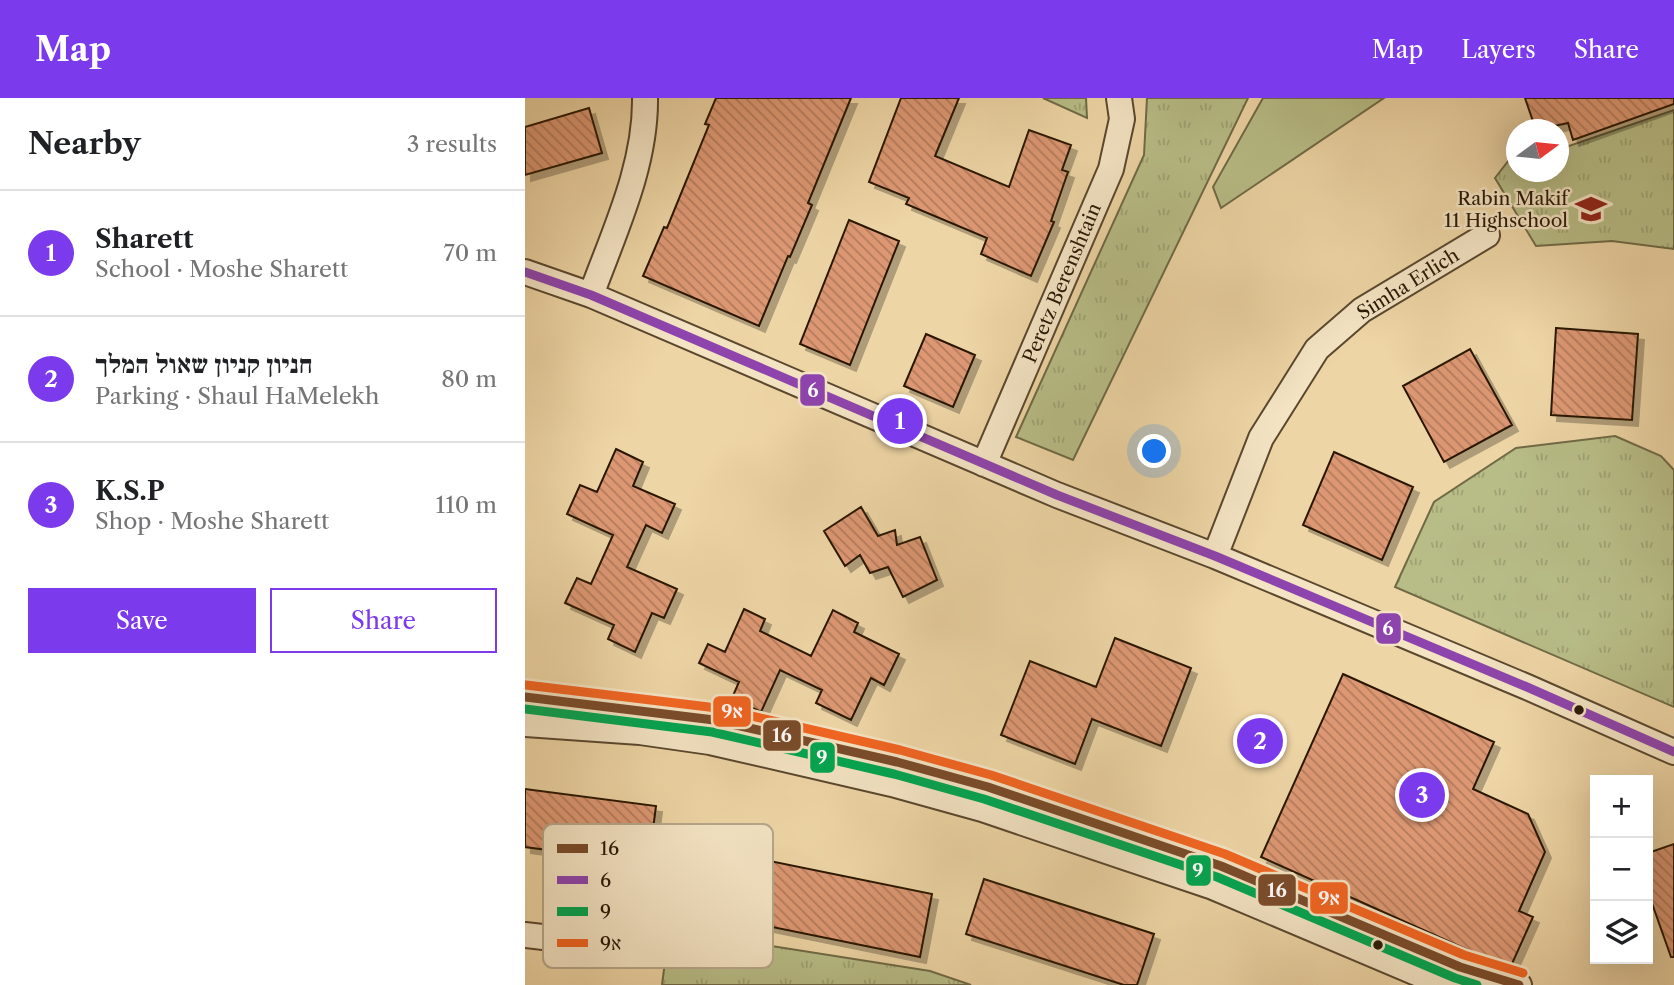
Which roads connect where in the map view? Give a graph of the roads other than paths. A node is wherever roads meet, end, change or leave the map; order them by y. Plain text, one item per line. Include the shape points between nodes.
1 (645, 98) edge
2 (1119, 98) edge
3 (1487, 235) dead end
4 (525, 272) edge
5 (591, 295) junction
6 (984, 464) junction
7 (1215, 556) junction
8 (525, 698) edge
9 (525, 724) edge
10 (1674, 752) edge
11 (525, 935) edge
12 (543, 937) edge
13 (1485, 982) edge
14 (1445, 985) edge
15 (1520, 985) edge

1 - 5 street via 631,186
2 - 6 street, Peretz Berenshtain via 1122,119 1111,169
3 - 7 street, Simha Erlich via 1361,310 1317,349 1261,438
4 - 5 street
5 - 6 street
6 - 7 street
7 - 10 street
8 - 13 street via 714,720 988,787 1221,866
9 - 14 street via 710,742 982,809 1213,887
11 - 12 street
13 - 15 street via 1509,980

